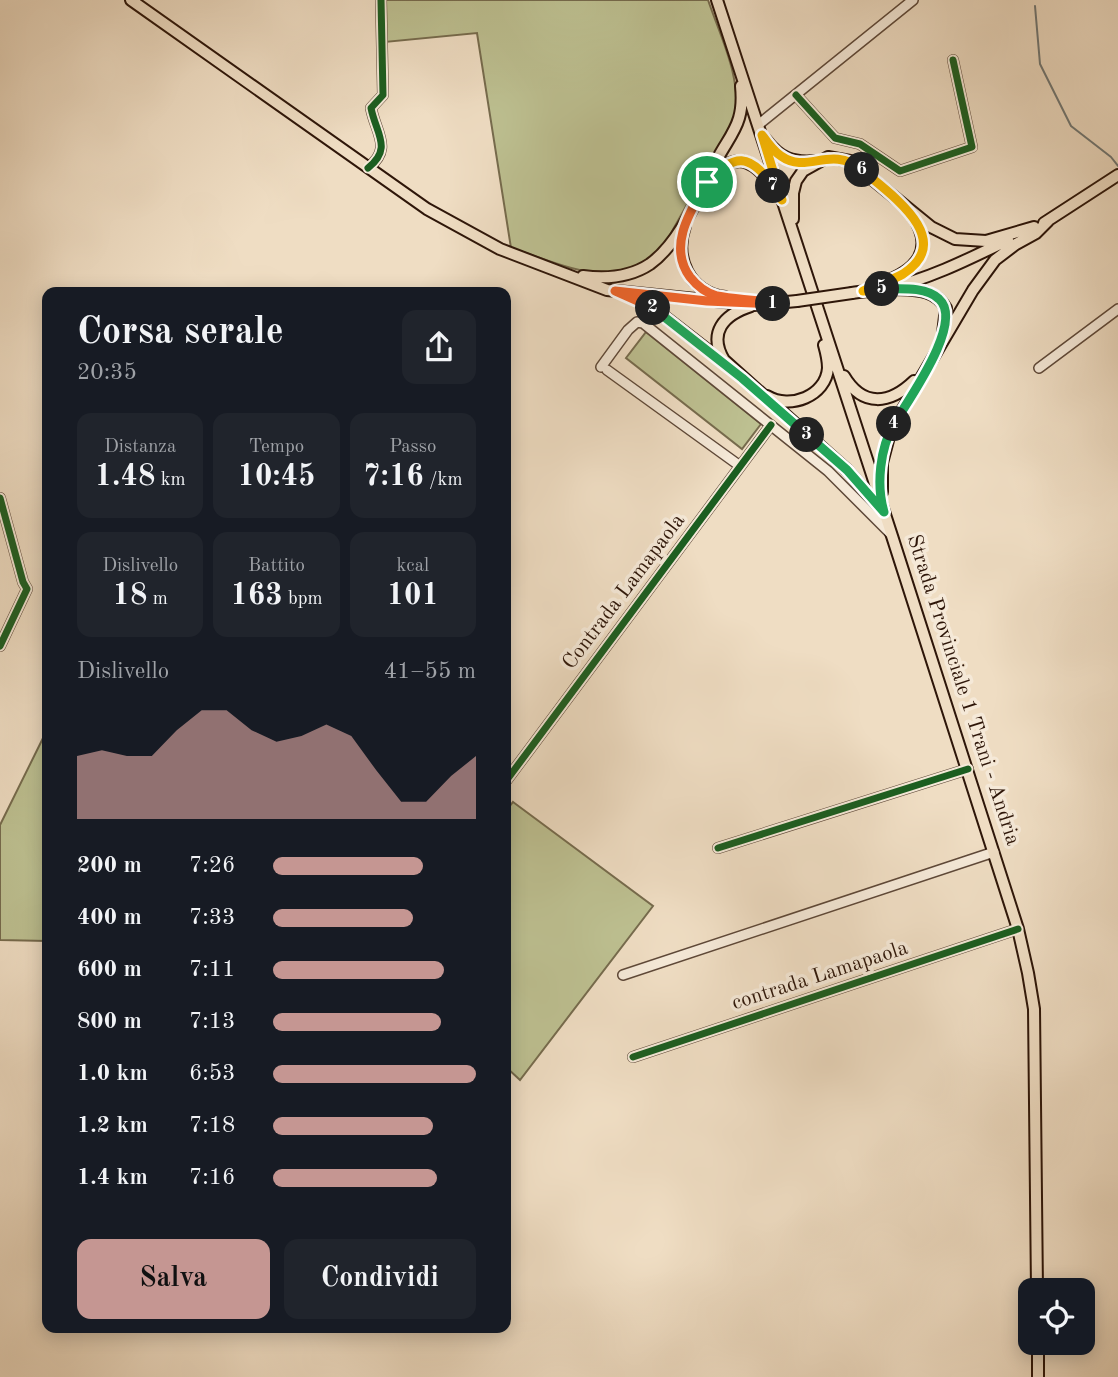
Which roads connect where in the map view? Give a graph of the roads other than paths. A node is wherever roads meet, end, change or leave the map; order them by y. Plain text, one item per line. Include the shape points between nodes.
1 (131, 0) edge
2 (381, 0) edge
3 (717, 0) edge
4 (913, 0) edge
5 (953, 60) dead end
6 (740, 70) junction
7 (796, 94) junction
8 (760, 130) junction
9 (818, 161) junction
10 (368, 169) junction
11 (1117, 176) edge
12 (707, 182) junction
13 (782, 200) junction
14 (909, 210) junction
15 (688, 217) junction
16 (1048, 221) junction
17 (1034, 227) junction
18 (799, 251) junction
19 (553, 270) junction
20 (884, 289) junction
21 (615, 291) junction
22 (857, 292) junction
23 (776, 304) junction
24 (754, 305) junction
25 (1118, 309) edge
26 (820, 318) junction
27 (938, 349) junction
28 (835, 358) junction
29 (1039, 368) dead end
30 (924, 372) junction
31 (742, 378) junction
32 (754, 388) junction
33 (771, 425) junction
34 (740, 466) junction
35 (0, 498) edge
36 (883, 509) junction
37 (892, 536) junction
38 (0, 646) edge
39 (968, 769) junction
40 (511, 774) edge
41 (718, 848) dead end
42 (995, 852) junction
43 (1018, 929) junction
44 (623, 975) dead end
45 (633, 1057) dead end
46 (1037, 1278) edge
47 (1038, 1355) edge
48 (1038, 1377) edge

1 - 10 main road
2 - 10 street via 383,95 371,108 382,150
3 - 6 main road, Strada Provinciale 1 Trani - Andria
4 - 7 street
5 - 7 street via 972,147 900,171 860,144 835,138
6 - 8 main road, Strada Provinciale 1 Trani - Andria
6 - 12 main road via 739,118
7 - 8 street
8 - 9 main road via 784,158
8 - 13 main road, Strada Provinciale 1 Trani - Andria
9 - 14 main road via 828,157 850,161
9 - 18 main road via 803,172 793,193
10 - 19 main road via 475,238
11 - 16 main road
12 - 13 main road via 722,166 747,162 761,171
12 - 15 main road
13 - 18 main road, Strada Provinciale 1 Trani - Andria
14 - 17 main road via 942,234 963,241 986,241
14 - 22 main road via 922,234 919,259 903,274
15 - 19 main road via 664,250 635,272 596,278
15 - 23 main road via 681,254 695,283 716,296
16 - 17 main road
16 - 27 main road via 989,267
17 - 20 main road via 957,264
18 - 26 main road, Strada Provinciale 1 Trani - Andria
19 - 21 main road
20 - 22 main road
20 - 27 main road via 917,290 939,298 947,315
21 - 24 main road
21 - 31 main road via 656,310
22 - 23 main road, bridge
23 - 24 main road
24 - 31 main road via 733,314 716,336 724,360
25 - 29 street
26 - 28 main road, Strada Provinciale 1 Trani - Andria
26 - 32 main road via 828,371 814,393 787,402
27 - 30 main road
28 - 30 main road via 851,386 880,400 898,395
28 - 36 main road, Strada Provinciale 1 Trani - Andria
30 - 36 main road via 885,444
31 - 32 main road
32 - 36 main road via 847,470
33 - 34 street, Contrada Lamapaola
33 - 34 street via 643,323 628,330 604,368
33 - 37 street via 828,471
34 - 40 street, Contrada Lamapaola
35 - 38 street via 27,589
36 - 37 main road, Strada Provinciale 1 Trani - Andria
37 - 39 main road, Strada Provinciale 1 Trani - Andria
39 - 41 street
39 - 42 main road, Strada Provinciale 1 Trani - Andria
42 - 43 main road, Strada Provinciale 1 Trani - Andria
42 - 44 street
43 - 45 street, contrada Lamapaola
43 - 46 main road, Strada Provinciale 1 Trani - Andria via 1034,1009
47 - 48 main road

